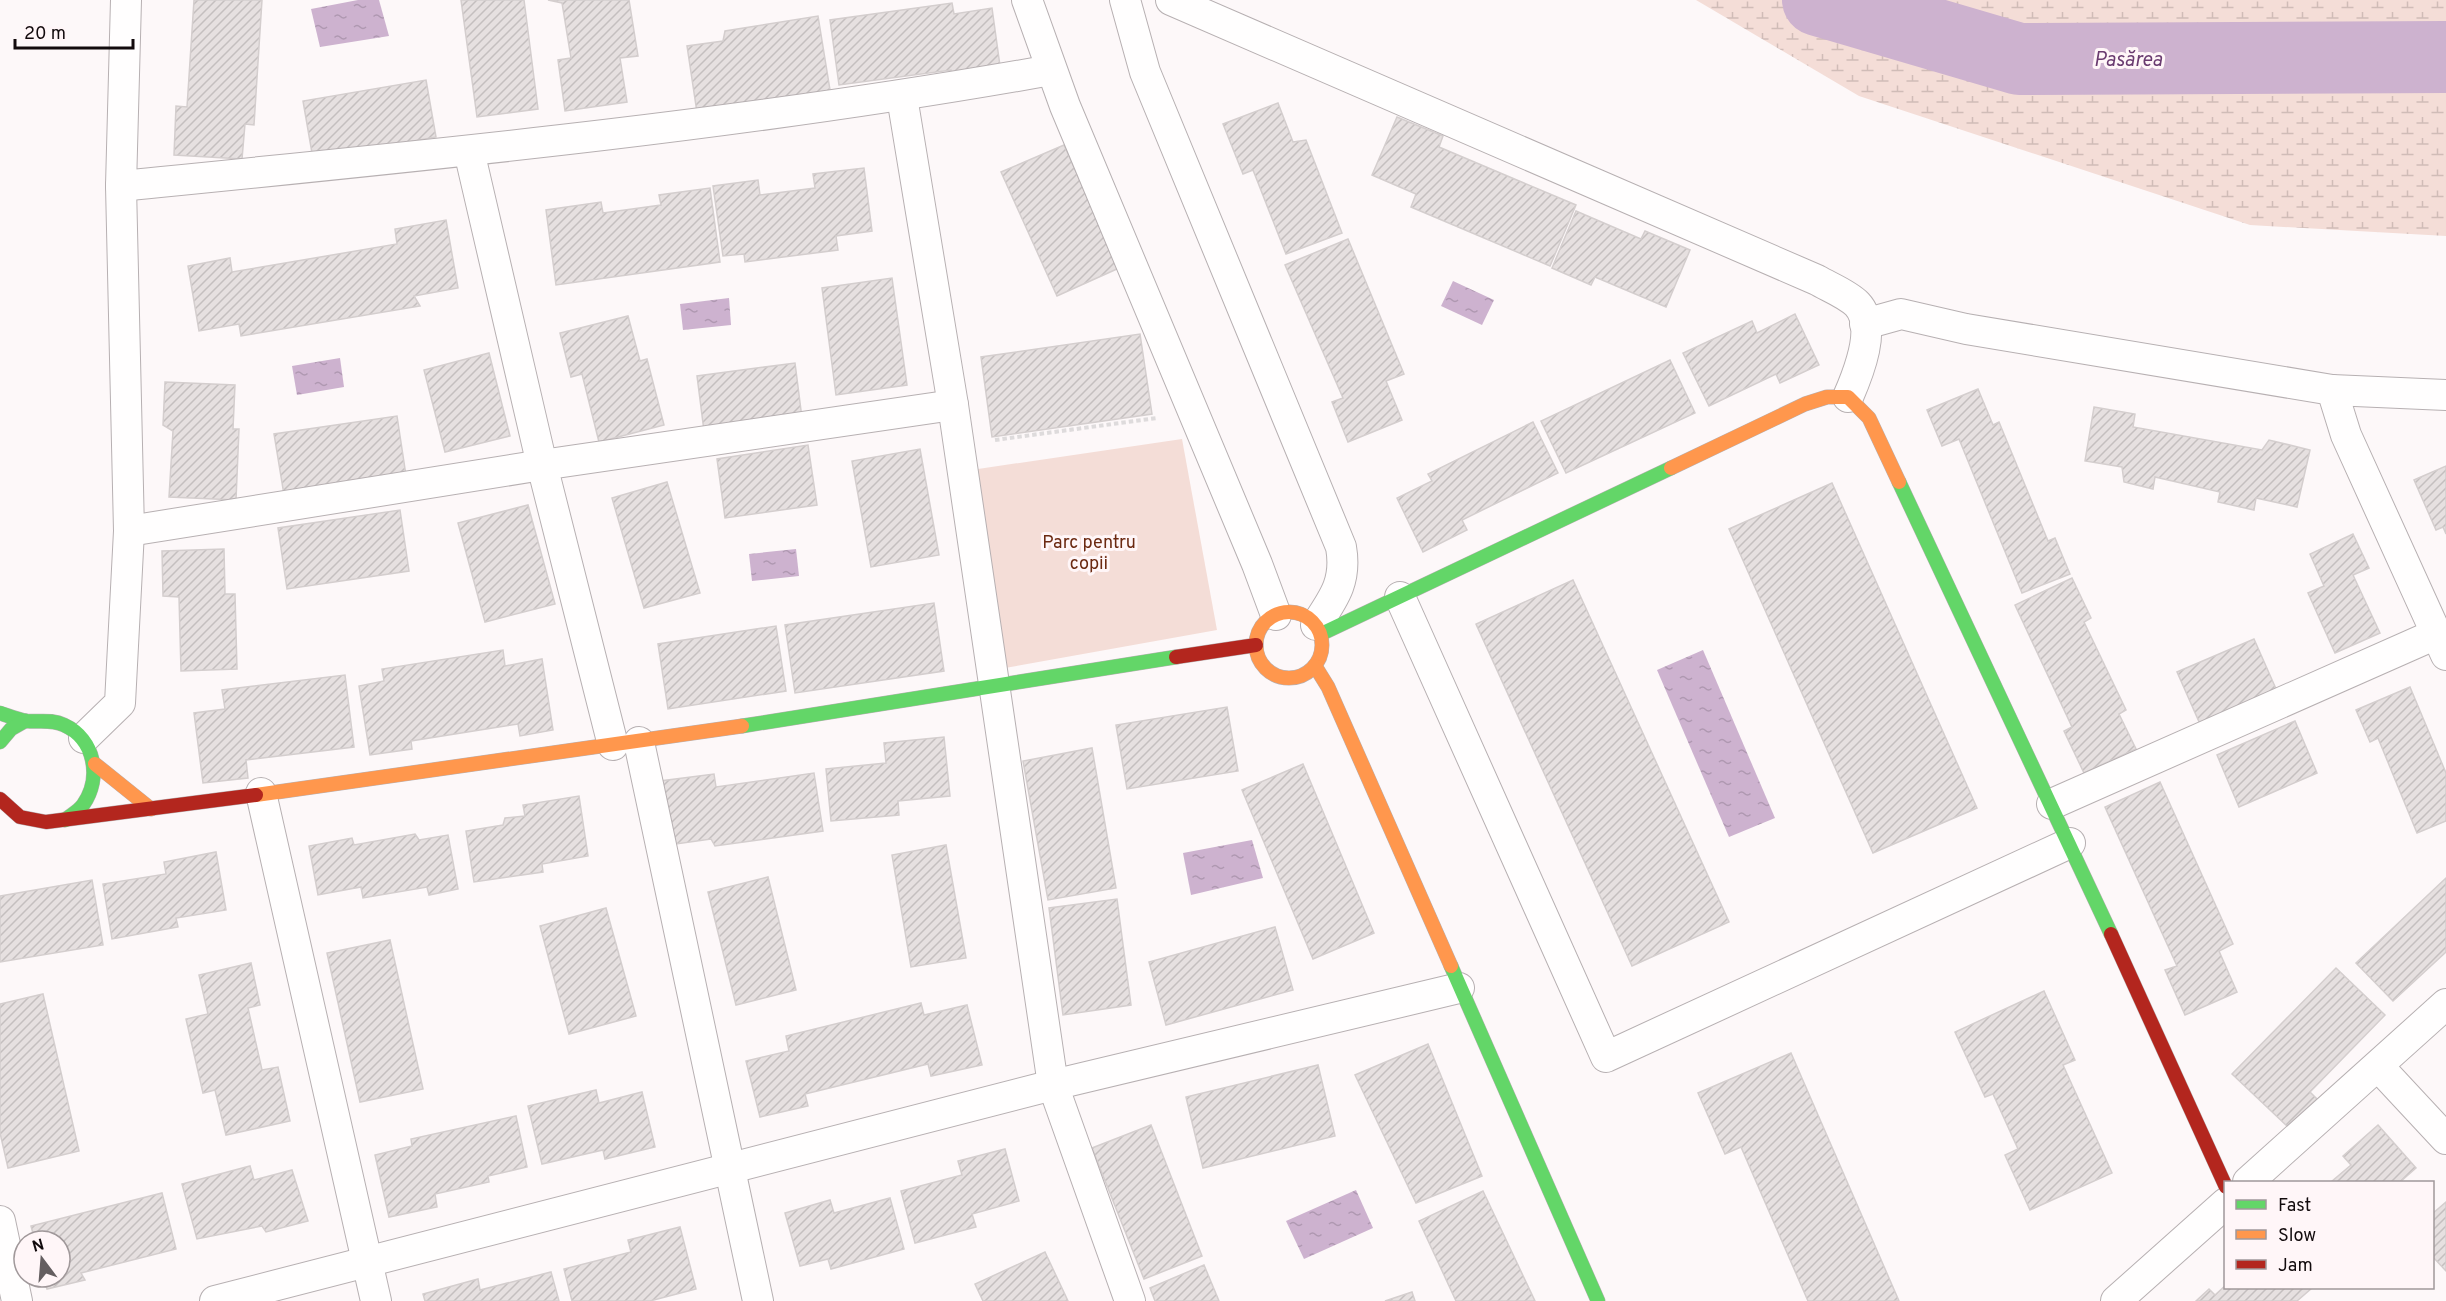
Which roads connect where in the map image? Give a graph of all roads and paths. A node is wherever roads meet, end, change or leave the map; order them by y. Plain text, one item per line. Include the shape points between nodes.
1 (126, 0) edge
2 (1027, 0) edge
3 (1125, 0) edge
4 (1171, 0) edge
5 (1051, 70) junction
6 (902, 97) junction
7 (469, 151) junction
8 (121, 186) junction
9 (1865, 324) junction
10 (2332, 390) junction
11 (2446, 394) edge
12 (1848, 397) junction
13 (953, 405) junction
14 (1194, 412) junction
15 (959, 445) junction
16 (542, 465) junction
17 (129, 531) junction
18 (1400, 597) junction
19 (1275, 615) junction
20 (1318, 629) junction
21 (1256, 645) junction
22 (2441, 645) edge
23 (1315, 666) junction
24 (995, 686) junction
25 (0, 713) edge
26 (25, 721) junction
27 (0, 742) edge
28 (626, 744) junction
29 (89, 751) junction
30 (261, 793) junction
31 (1, 804) edge
32 (2052, 804) junction
33 (151, 808) junction
34 (65, 820) junction
35 (2070, 843) junction
36 (1459, 988) junction
37 (2446, 1004) edge
38 (2378, 1066) junction
39 (1053, 1085) junction
40 (2446, 1139) edge
41 (729, 1169) junction
42 (2249, 1181) edge
43 (2224, 1183) edge
44 (2224, 1205) edge
45 (0, 1221) edge
46 (367, 1262) junction
47 (18, 1301) edge
48 (214, 1301) edge
49 (376, 1301) edge
50 (758, 1301) edge
51 (1130, 1301) edge
52 (1598, 1301) edge
53 (2116, 1301) edge

1 - 8 street
2 - 5 street
3 - 20 street via 1145,72 1341,547 1341,582
4 - 9 street via 1817,280 1858,305
5 - 6 street
5 - 14 street
6 - 7 street
6 - 13 street
7 - 8 street
7 - 16 street
8 - 17 street
9 - 10 street via 1901,314 1966,329
9 - 12 street via 1864,360
10 - 11 street
10 - 22 street via 2346,435
12 - 18 street via 1827,397 1805,404
12 - 32 street via 1869,418
13 - 15 street
13 - 16 street
14 - 15 path
14 - 19 street
15 - 24 street
16 - 17 street
16 - 28 street
17 - 29 street via 120,703
18 - 20 street
18 - 35 street via 1606,1057
19 - 20 street via 1298,613
19 - 21 street via 1261,627
20 - 23 street via 1321,656
21 - 23 street via 1262,664 1278,676 1298,677
21 - 24 street
22 - 32 street
23 - 36 street via 1328,687
24 - 28 street
24 - 39 street
25 - 26 street
26 - 27 street
26 - 29 street via 64,724
28 - 30 street
28 - 41 street
29 - 33 street
29 - 34 street via 92,787 83,806
30 - 33 street
30 - 46 street
31 - 34 street via 32,821
32 - 35 street
33 - 34 street
35 - 43 street
36 - 39 street
36 - 52 street
37 - 38 street
38 - 40 street
38 - 42 street
39 - 41 street
39 - 51 street
41 - 46 street
41 - 50 street
44 - 53 street
45 - 47 street
46 - 48 street
46 - 49 street

